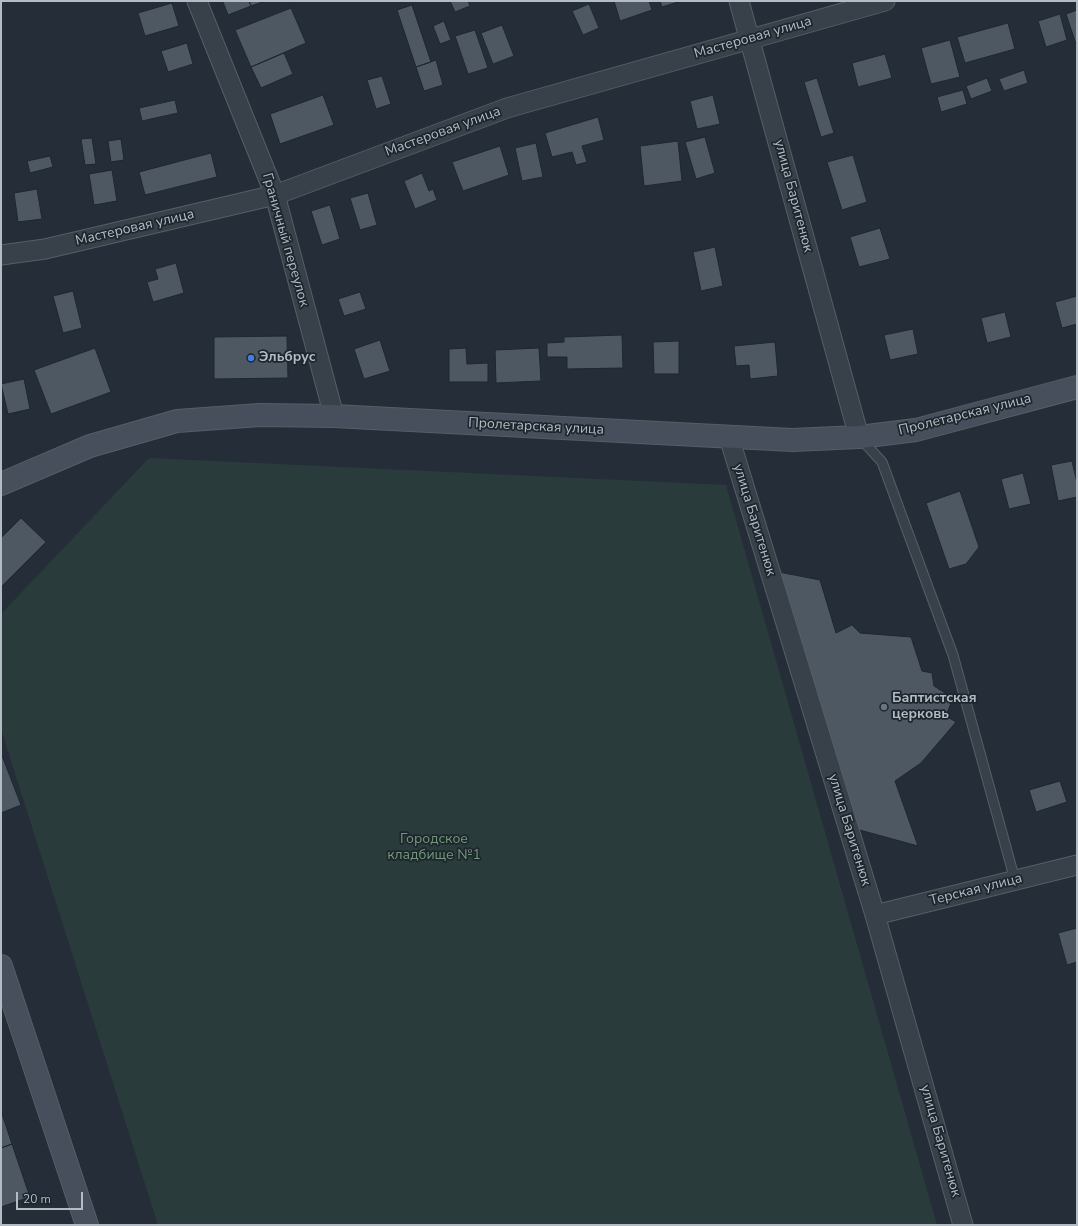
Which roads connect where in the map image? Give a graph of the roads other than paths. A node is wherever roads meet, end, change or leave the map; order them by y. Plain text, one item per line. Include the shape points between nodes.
1 (197, 1) edge
2 (739, 1) edge
3 (885, 1) edge
4 (750, 38) junction
5 (275, 195) junction
6 (1, 255) edge
7 (1077, 387) edge
8 (334, 416) junction
9 (729, 437) junction
10 (859, 437) junction
11 (1, 484) edge
12 (1077, 865) edge
13 (1014, 880) junction
14 (875, 915) junction
15 (1, 966) edge
16 (87, 1225) edge
17 (963, 1225) edge

1 - 5 street, Граничный переулок
2 - 4 street, улица Баритенюк
3 - 4 street, Мастеровая улица
4 - 5 street, Мастеровая улица via 507,108
4 - 10 street, улица Баритенюк
5 - 6 street, Мастеровая улица via 45,249
5 - 8 street, Граничный переулок
7 - 10 street, Пролетарская улица via 916,430
8 - 9 street, Пролетарская улица
8 - 11 street, Пролетарская улица via 260,416 177,421 90,446
9 - 10 street, Пролетарская улица via 792,440
9 - 14 street, улица Баритенюк
10 - 13 lane via 882,462 952,655
12 - 13 street, Терская улица
13 - 14 street, Терская улица
14 - 17 street, улица Баритенюк
15 - 16 street

